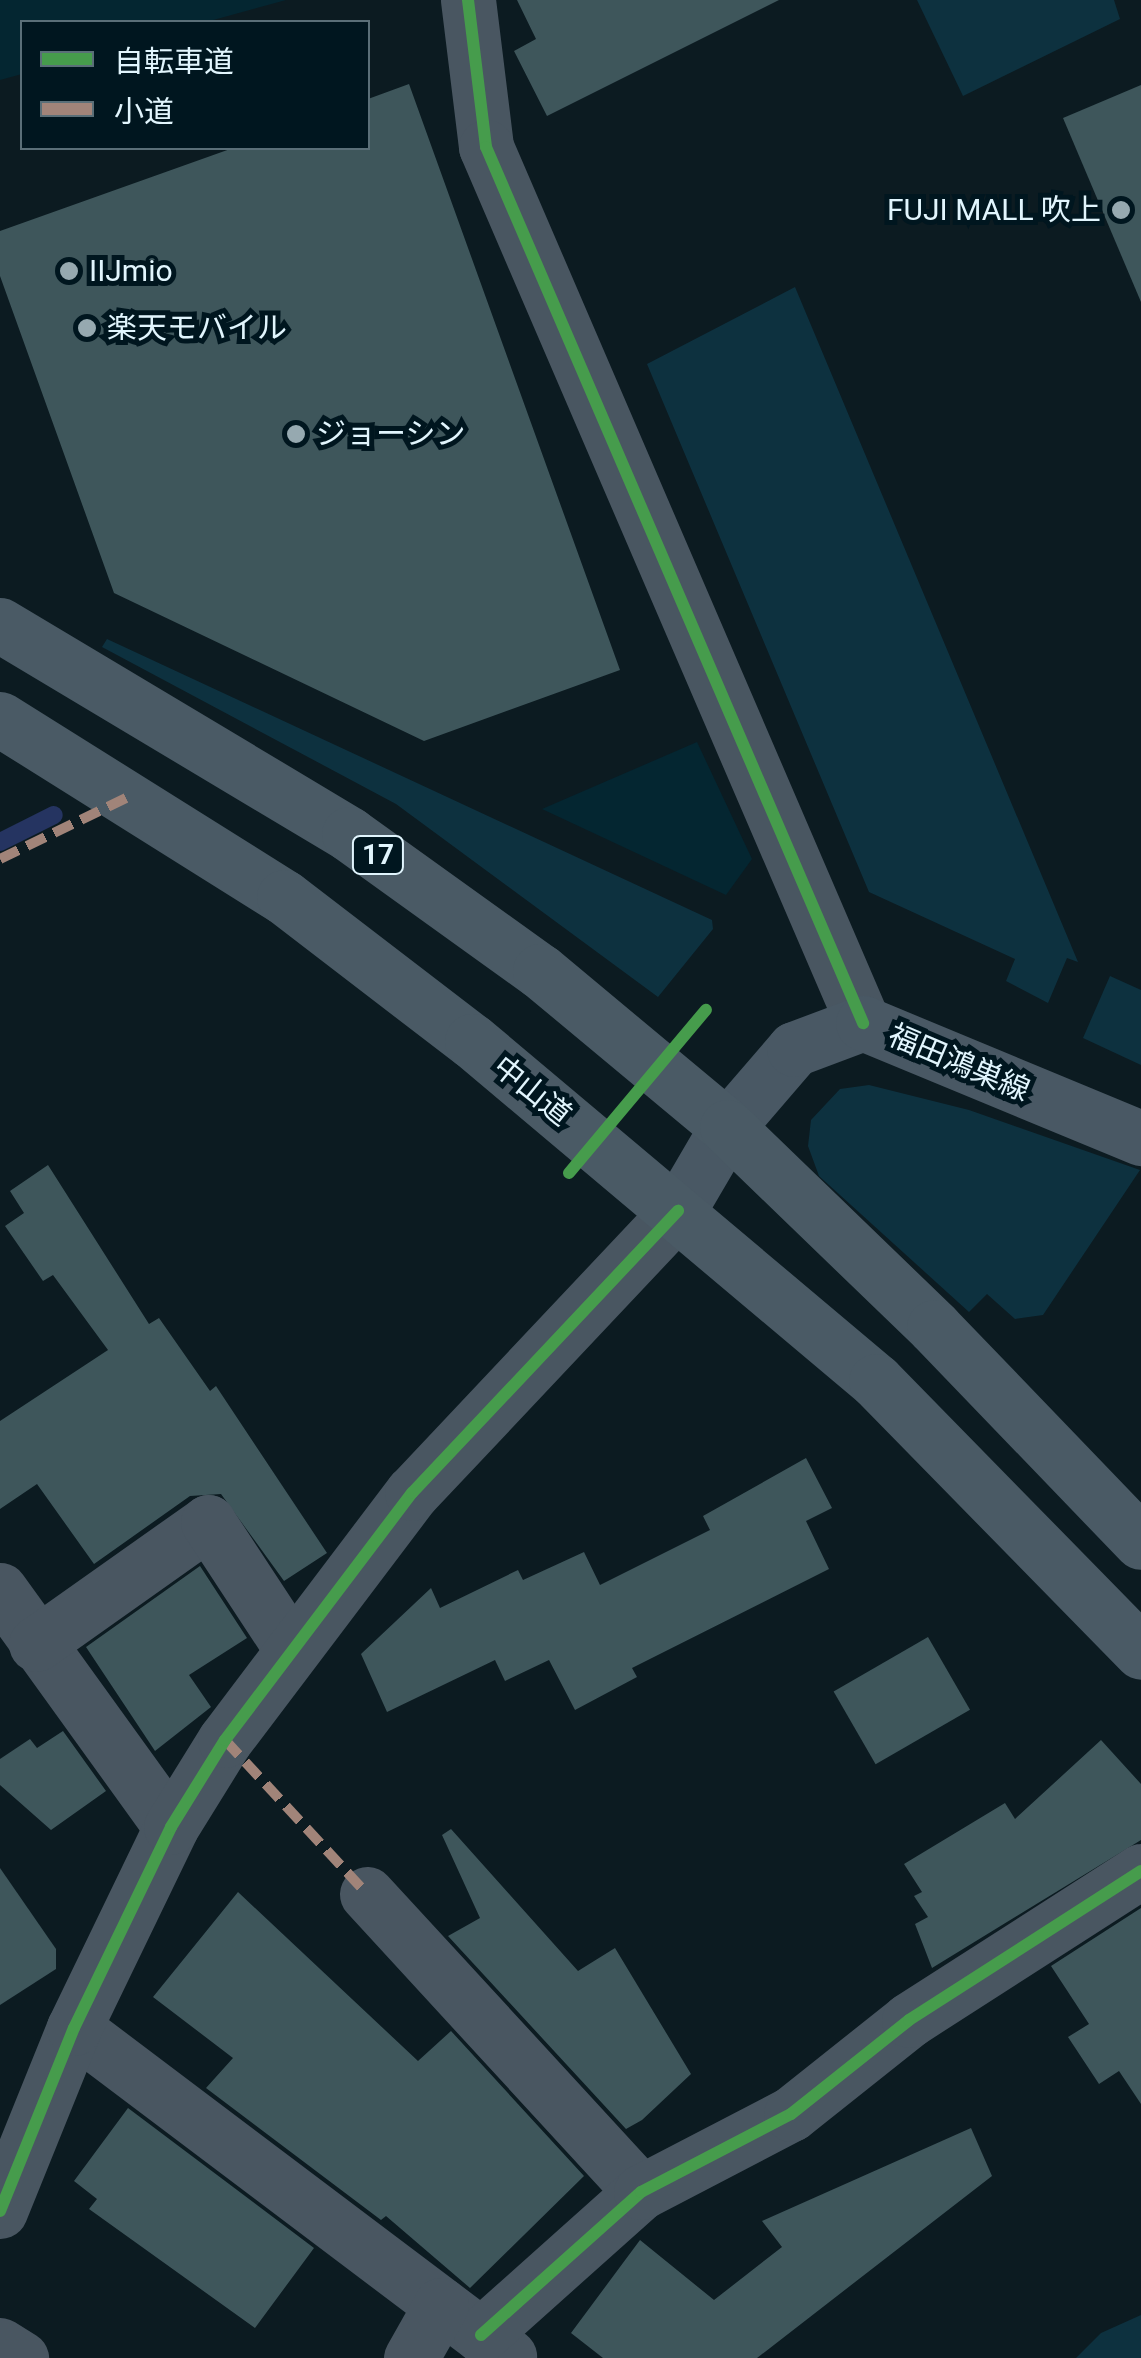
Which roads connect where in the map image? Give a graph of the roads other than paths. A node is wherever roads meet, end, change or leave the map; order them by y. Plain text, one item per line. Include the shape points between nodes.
1 (468, 0) edge
2 (0, 624) edge
3 (0, 719) edge
4 (863, 1023) junction
5 (727, 1127) junction
6 (1141, 1138) edge
7 (678, 1211) junction
8 (1141, 1542) edge
9 (0, 1590) edge
10 (36, 1644) junction
11 (290, 1647) junction
12 (1141, 1652) edge
13 (171, 1828) junction
14 (1141, 1870) edge
15 (367, 1894) dead end
16 (74, 2028) junction
17 (641, 2192) junction
18 (1, 2203) edge
19 (478, 2333) edge
20 (0, 2346) edge
21 (21, 2358) edge
22 (411, 2358) edge

1 - 4 street via 486,148
2 - 5 highway, 17 via 349,834 540,971
3 - 7 highway, 中山道 via 284,898
4 - 5 main road, 福田鴻巣線 via 794,1049
4 - 6 main road, 福田鴻巣線
5 - 7 main road, 福田鴻巣線
5 - 8 highway, 17 via 947,1340
7 - 11 street via 412,1494
7 - 12 highway, 中山道 via 876,1382
9 - 10 street
10 - 11 street via 208,1522
10 - 13 street
11 - 13 street
13 - 16 street
14 - 17 street via 910,2020 791,2114
15 - 17 street
16 - 18 street
16 - 19 street
17 - 19 street
19 - 22 street
20 - 21 street

